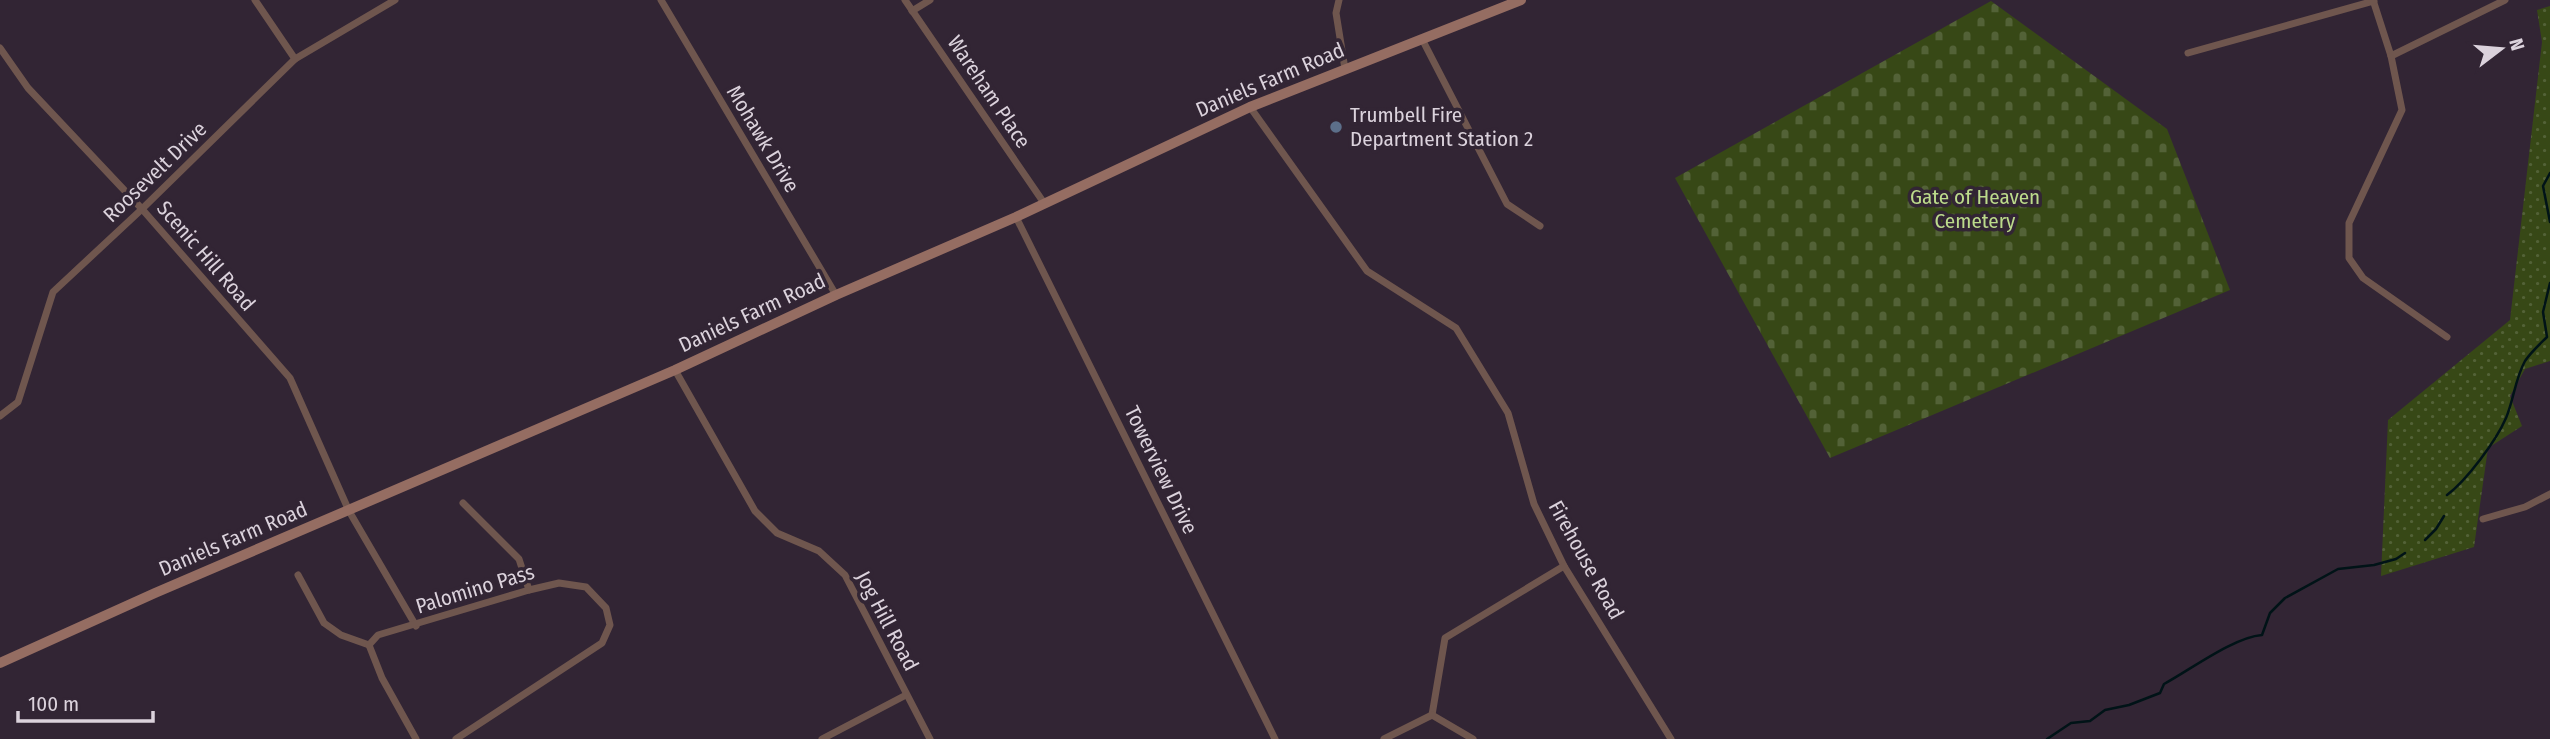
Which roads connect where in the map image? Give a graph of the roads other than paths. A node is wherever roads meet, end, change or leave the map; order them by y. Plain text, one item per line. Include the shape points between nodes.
1 (255, 0) edge
2 (395, 0) edge
3 (661, 0) edge
4 (905, 0) edge
5 (930, 0) edge
6 (1339, 0) edge
7 (1521, 0) edge
8 (2374, 0) edge
9 (2505, 0) edge
10 (912, 10) junction
11 (1422, 39) junction
12 (0, 48) edge
13 (2188, 53) dead end
14 (2391, 56) junction
15 (295, 59) junction
16 (1345, 68) junction
17 (1250, 107) junction
18 (1044, 203) junction
19 (142, 209) junction
20 (1016, 217) junction
21 (1540, 226) dead end
22 (835, 295) junction
23 (2447, 337) dead end
24 (675, 370) junction
25 (0, 416) edge
26 (2550, 494) edge
27 (463, 503) dead end
28 (349, 511) junction
29 (2483, 519) dead end
30 (1564, 566) junction
31 (298, 575) dead end
32 (529, 590) junction
33 (416, 626) junction
34 (369, 645) junction
35 (0, 663) edge
36 (906, 695) junction
37 (1432, 715) junction
38 (416, 739) edge
39 (456, 739) edge
40 (822, 739) edge
41 (930, 739) edge
42 (1275, 739) edge
43 (1384, 739) edge
44 (1474, 739) edge
45 (1671, 739) edge

1 - 15 street
2 - 15 street, Roosevelt Drive
3 - 22 street, Mohawk Drive
4 - 10 street, Wareham Place
5 - 10 street
6 - 16 street via 1336,13
7 - 11 main road, Daniels Farm Road
8 - 13 street
8 - 14 street
9 - 14 street
10 - 18 street, Wareham Place
11 - 16 main road, Daniels Farm Road
11 - 21 street via 1507,204
12 - 19 street, Scenic Hill Road via 28,88
14 - 23 street via 2402,110 2349,223 2349,258 2363,278
15 - 19 street, Roosevelt Drive
16 - 17 main road, Daniels Farm Road
17 - 18 main road, Daniels Farm Road
17 - 30 street, Firehouse Road via 1367,271 1456,328 1508,413 1534,504
18 - 20 main road, Daniels Farm Road
19 - 25 street, Roosevelt Drive via 53,292 18,402
19 - 28 street, Scenic Hill Road via 290,378
20 - 22 main road, Daniels Farm Road
20 - 42 street, Towerview Drive
22 - 24 main road, Daniels Farm Road
24 - 28 main road, Daniels Farm Road
24 - 36 street, Jog Hill Road via 755,511 777,533 819,551 845,575
26 - 29 street
27 - 32 street via 519,559
28 - 33 street, Scenic Hill Road
28 - 35 main road, Daniels Farm Road
30 - 37 street via 1445,638
30 - 45 street, Firehouse Road
31 - 34 street via 324,623
32 - 33 street, Palomino Pass
32 - 39 street, Palomino Pass via 559,583 586,587 606,608 610,625 601,643
33 - 34 street, Palomino Pass via 378,635
34 - 38 street
36 - 40 street
36 - 41 street, Jog Hill Road
37 - 43 street
37 - 44 street

